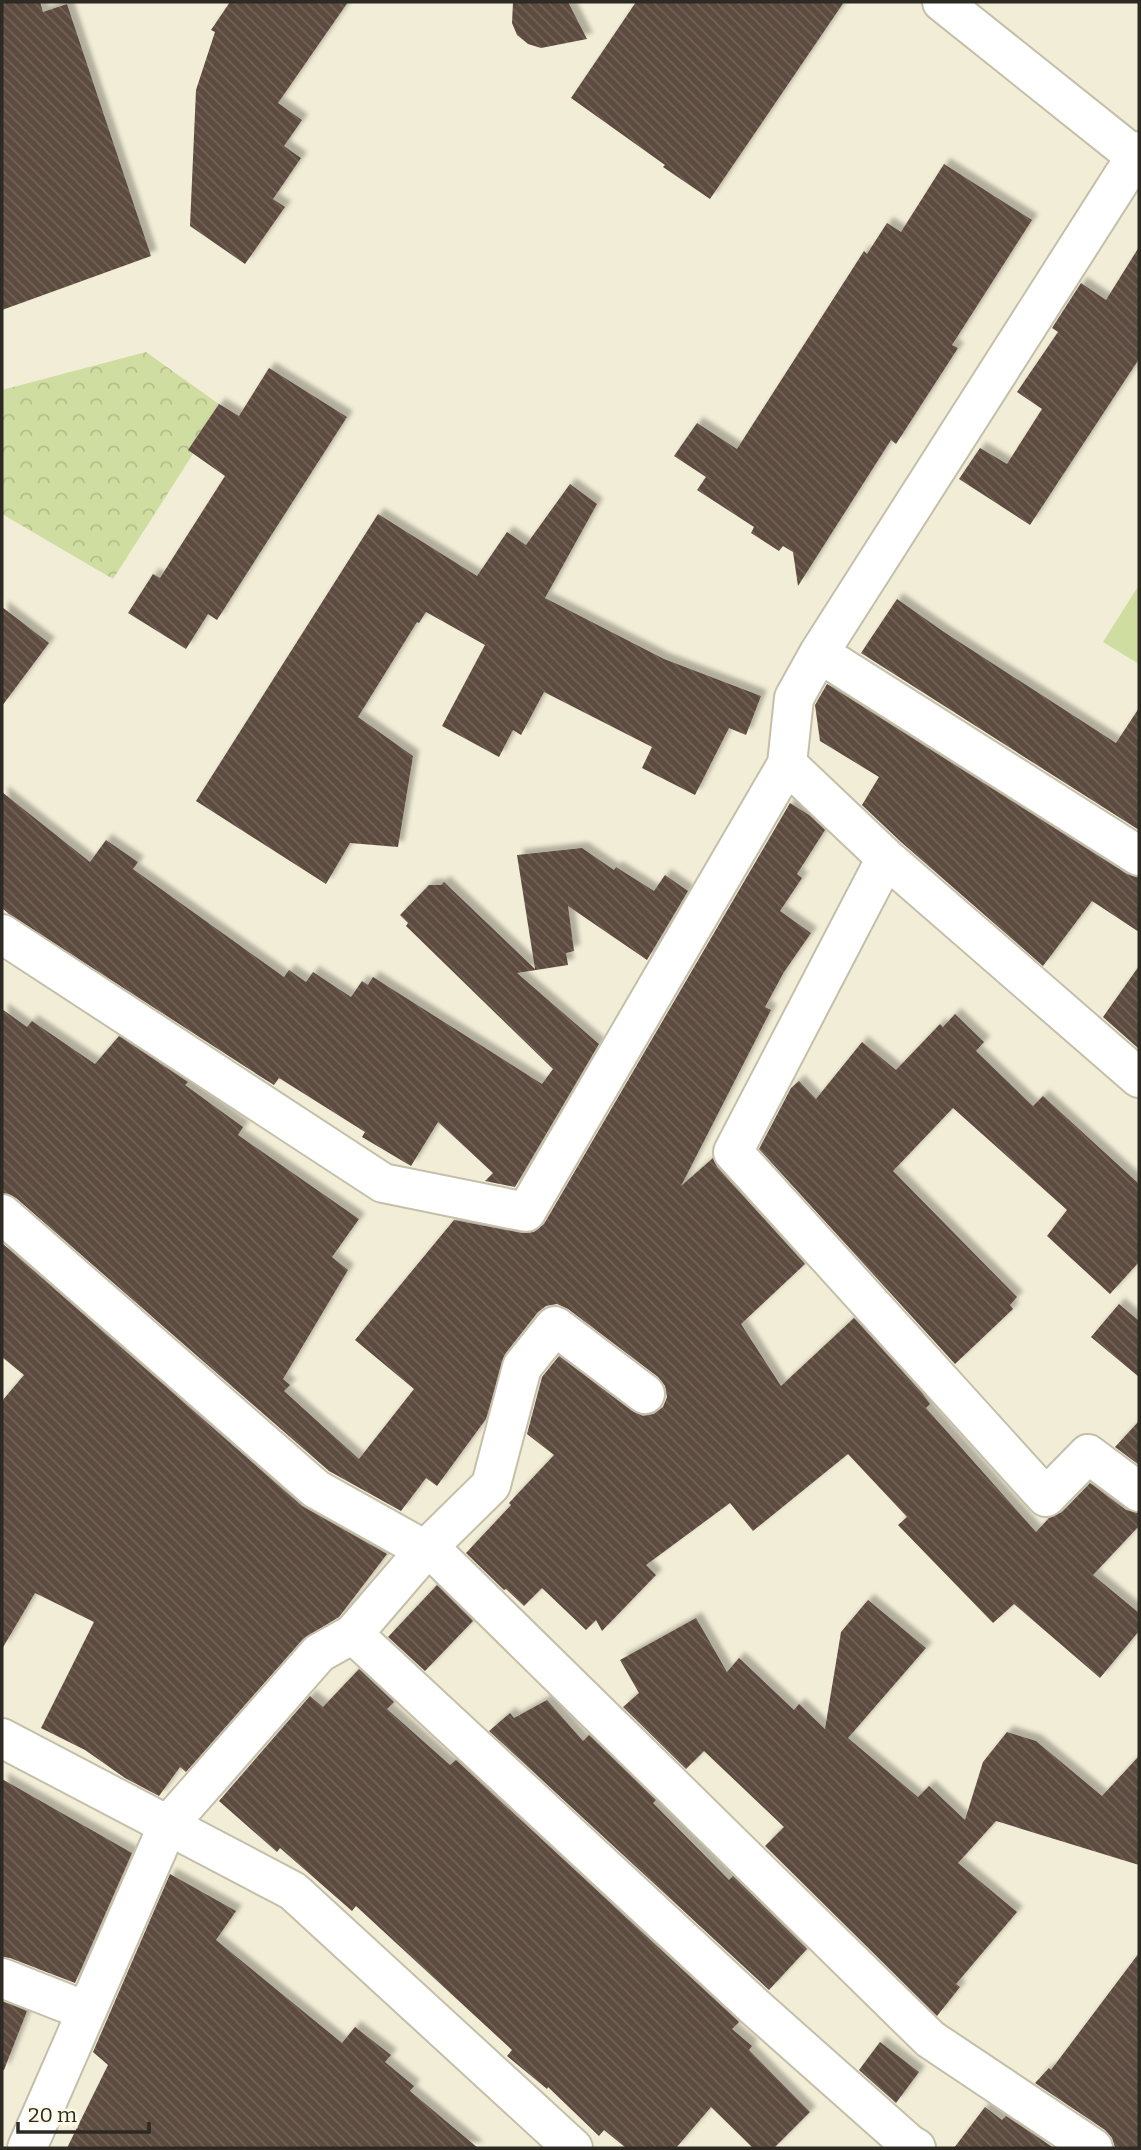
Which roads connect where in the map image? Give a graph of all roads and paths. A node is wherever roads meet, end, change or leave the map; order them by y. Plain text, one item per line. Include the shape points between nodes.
1 (942, 2) edge
2 (1138, 154) edge
3 (818, 653) junction
4 (787, 764) junction
5 (1139, 856) edge
6 (886, 858) junction
7 (2, 934) edge
8 (1139, 1078) edge
9 (2, 1214) edge
10 (645, 1394) dead end
11 (1139, 1492) edge
12 (425, 1550) junction
13 (353, 1633) junction
14 (2, 1738) edge
15 (168, 1825) junction
16 (2, 1978) edge
17 (86, 2011) junction
18 (27, 2148) edge
19 (573, 2148) edge
20 (916, 2148) edge
21 (1093, 2148) edge

1 - 2 street
2 - 3 street
3 - 4 street via 794,698
3 - 5 street
4 - 6 street
4 - 7 street via 526,1212 383,1183
6 - 8 street
6 - 11 street via 733,1152 1046,1497 1088,1454
9 - 12 street via 316,1489
10 - 12 street via 555,1326 522,1367 491,1485
12 - 13 street
12 - 21 street via 441,1559 930,2039
13 - 15 street via 319,1653
13 - 20 street via 746,1999
14 - 15 street
15 - 17 street
15 - 19 street via 293,1891
16 - 17 street
17 - 18 street

